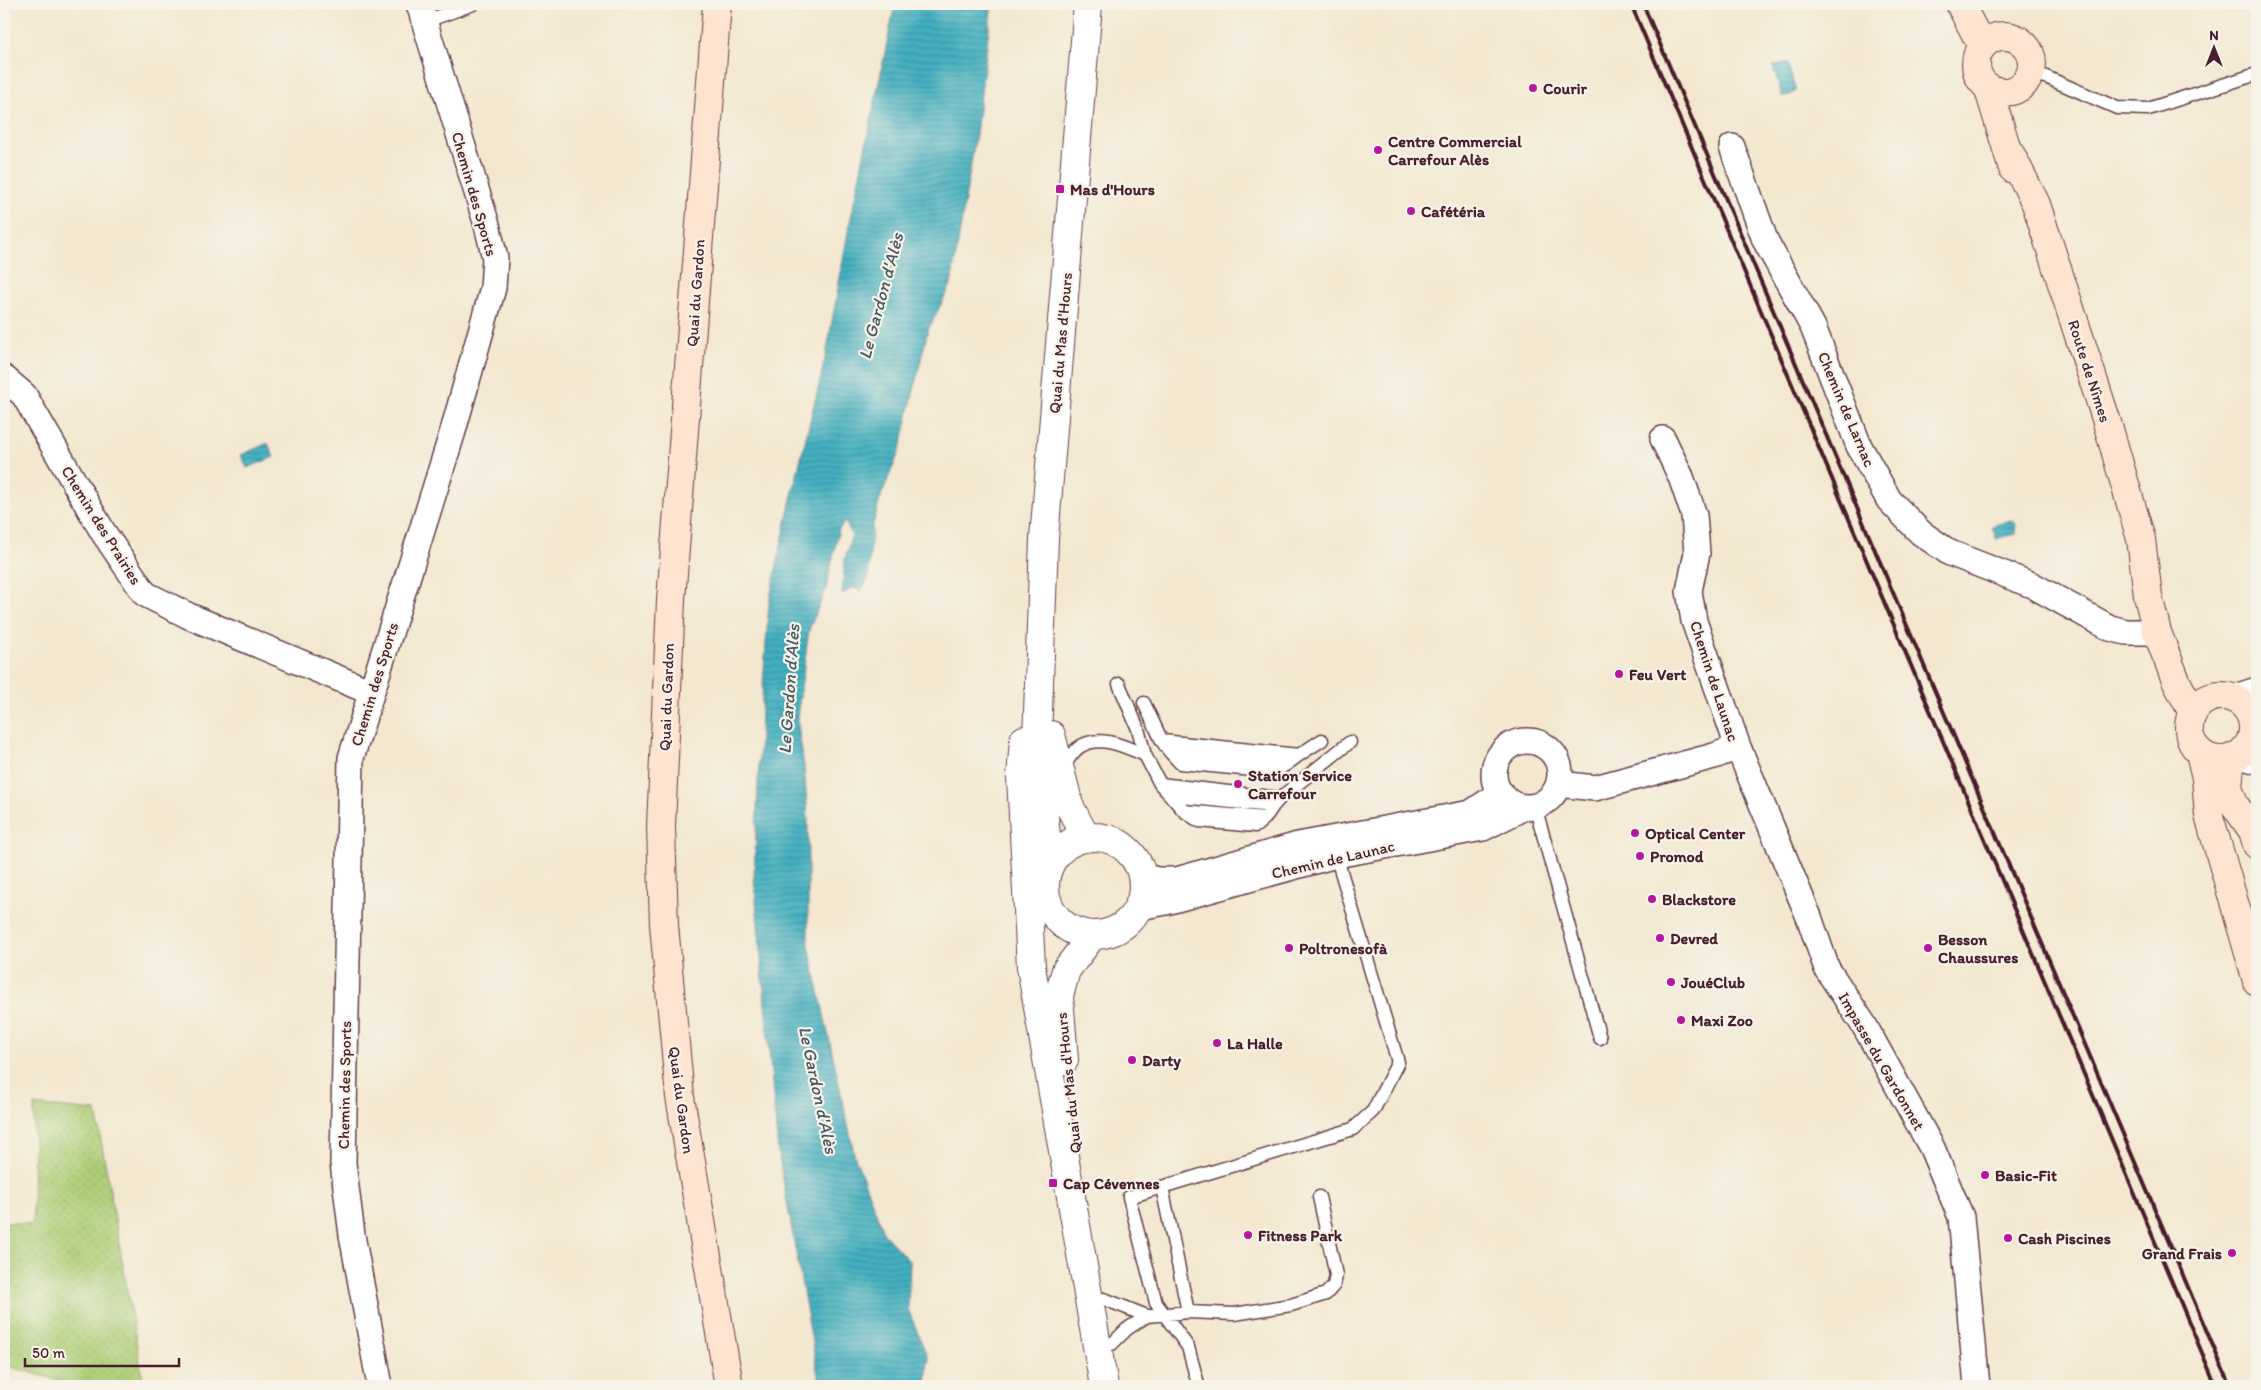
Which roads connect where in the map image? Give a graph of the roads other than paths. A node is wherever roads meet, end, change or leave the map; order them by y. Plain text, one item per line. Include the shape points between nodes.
1 (474, 4) edge
2 (717, 4) edge
3 (1088, 4) edge
4 (1960, 4) edge
5 (1974, 4) edge
6 (421, 13) edge
7 (1992, 41) junction
8 (2032, 71) junction
9 (2257, 74) edge
10 (1999, 90) junction
11 (1732, 147) dead end
12 (4, 378) edge
13 (1663, 439) dead end
14 (2157, 632) junction
15 (2166, 657) junction
16 (1038, 683) junction
17 (1119, 684) dead end
18 (2257, 690) edge
19 (371, 692) junction
20 (2226, 698) junction
21 (1144, 704) dead end
22 (2192, 713) junction
23 (1322, 740) dead end
24 (1350, 742) dead end
25 (2249, 742) edge
26 (1165, 746) junction
27 (1738, 747) junction
28 (2200, 753) junction
29 (1299, 755) junction
30 (1144, 756) junction
31 (1287, 764) junction
32 (1059, 772) junction
33 (1160, 784) junction
34 (1559, 784) junction
35 (1501, 793) junction
36 (1171, 796) junction
37 (1277, 802) junction
38 (1530, 806) junction
39 (1086, 838) junction
40 (2257, 846) edge
41 (1336, 855) junction
42 (1049, 867) junction
43 (1142, 875) junction
44 (1046, 898) junction
45 (1139, 907) junction
46 (1093, 935) junction
47 (2257, 981) edge
48 (1042, 1033) junction
49 (1600, 1038) dead end
50 (1162, 1187) junction
51 (1319, 1196) dead end
52 (1104, 1299) junction
53 (1188, 1312) junction
54 (1164, 1314) junction
55 (1147, 1316) junction
56 (1112, 1344) junction
57 (1198, 1384) dead end
58 (380, 1386) edge
59 (729, 1386) edge
60 (1104, 1386) edge
61 (1121, 1386) edge
62 (1977, 1386) edge

1 - 6 lane
2 - 59 main road, Quai du Gardon via 670,618 661,826 664,925 680,1097
3 - 16 street, Quai du Mas d'Hours via 1044,539
4 - 7 main road
5 - 7 main road
6 - 19 street, Chemin des Sports via 487,225 495,258 493,288 453,431
7 - 8 main road via 2020,40 2031,54
7 - 10 main road via 1976,65 1978,74
8 - 9 lane via 2117,108 2134,110
8 - 10 main road via 2021,87
10 - 14 main road, Route de Nîmes via 2000,125 2010,153 2021,207
11 - 14 street, Chemin de Larnac via 1765,240 1813,327 1859,446 1889,500 1920,532 1950,553 2032,585 2110,628 2126,632
12 - 19 street, Chemin des Prairies via 24,395 103,532 145,594 189,616
13 - 27 street, Chemin de Launac via 1694,515 1697,553 1690,591 1694,621
14 - 15 main road, Route de Nîmes
15 - 20 main road, Route de Nîmes via 2187,676
15 - 22 main road, Route de Nîmes
16 - 32 street, Quai du Mas d'Hours
16 - 42 street, Quai du Mas d'Hours via 1037,741
16 - 48 street, Quai du Mas d'Hours via 1028,708 1021,777 1031,967
17 - 30 lane via 1138,729
18 - 20 street
19 - 58 street, Chemin des Sports via 351,758 343,1163 352,1235
20 - 22 main road via 2206,700
20 - 25 main road via 2243,705
21 - 26 lane
22 - 28 main road via 2189,734
23 - 29 lane
24 - 37 lane
25 - 28 main road via 2210,758
25 - 40 main road via 2228,787 2234,804 2253,831
26 - 29 lane
26 - 31 lane
26 - 31 lane via 1180,763 1274,772
27 - 34 street, Chemin de Launac via 1595,788
27 - 62 street, Impasse du Gardonnet via 1809,917 1827,969 1864,1025 1932,1148 1962,1217
28 - 47 main road via 2206,778 2208,816
29 - 31 lane
30 - 32 lane via 1119,744 1091,742 1080,746
30 - 33 lane
32 - 39 street, Quai du Mas d'Hours via 1069,805
33 - 36 lane
33 - 37 lane
34 - 35 street via 1558,762 1552,752 1544,746 1525,741 1506,749 1496,765 1496,783
34 - 38 street via 1554,794
35 - 38 street via 1514,804
35 - 43 street, Chemin de Launac via 1471,813 1298,845 1176,880 1156,880
36 - 37 lane
36 - 37 lane via 1184,810 1265,818
38 - 41 street, Chemin de Launac via 1483,828
38 - 49 lane
39 - 42 street via 1071,843 1058,853
39 - 43 street via 1115,842 1132,856
41 - 45 street, Chemin de Launac
41 - 50 lane via 1398,1062 1393,1075 1373,1111 1353,1128
42 - 44 street via 1045,882
43 - 45 street
44 - 46 street via 1052,913 1064,925 1078,933
44 - 48 street, Quai du Mas d'Hours
45 - 46 street via 1120,928 1108,934
46 - 52 street, Quai du Mas d'Hours via 1066,970 1059,996 1070,1126
48 - 60 street, Quai du Mas d'Hours
50 - 53 lane
50 - 54 lane via 1129,1196 1156,1303
51 - 53 lane via 1336,1275 1334,1286 1326,1294 1291,1305 1234,1314
52 - 55 lane
52 - 56 street, Quai du Mas d'Hours
53 - 54 lane
54 - 55 lane
54 - 57 lane via 1188,1347
55 - 56 lane
56 - 61 street, Quai du Mas d'Hours

